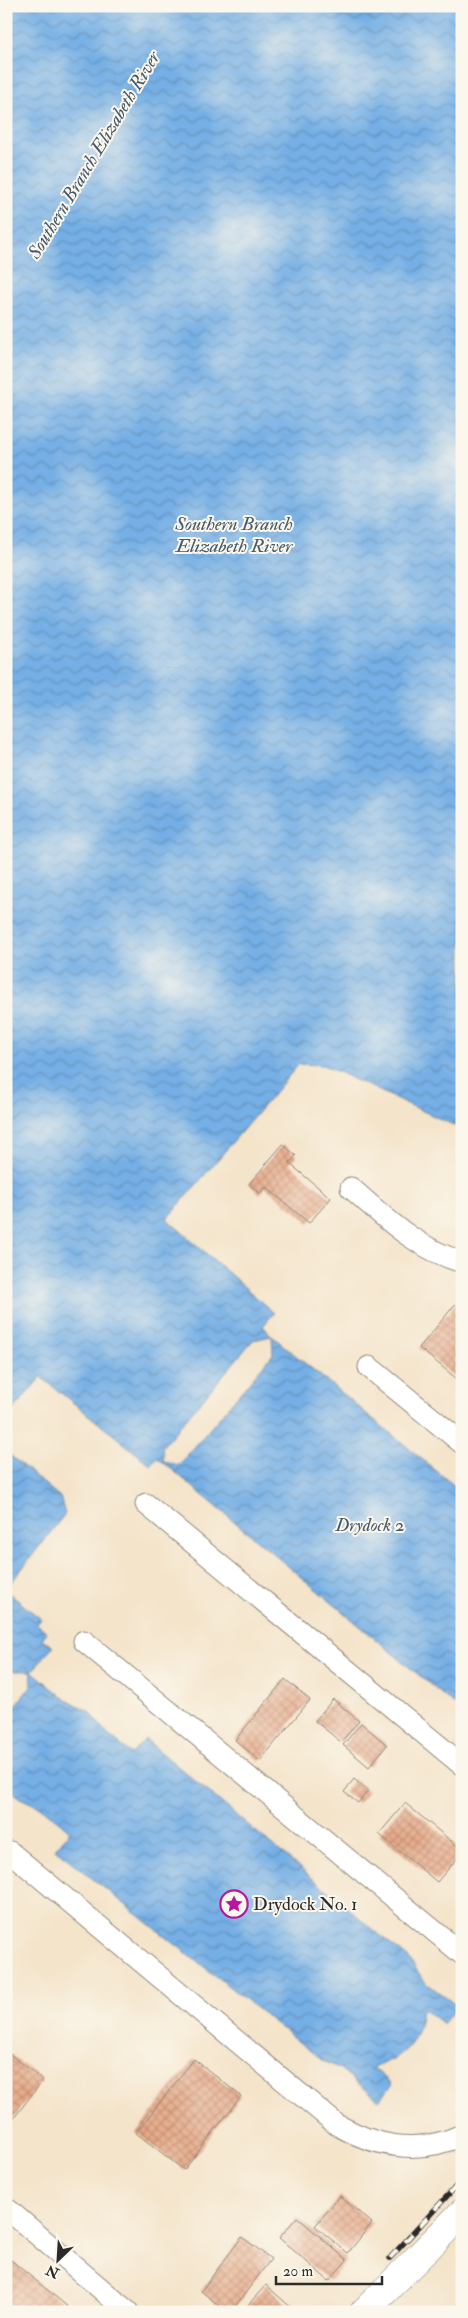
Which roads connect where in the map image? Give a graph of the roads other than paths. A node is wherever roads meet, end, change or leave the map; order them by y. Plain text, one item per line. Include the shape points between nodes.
1 (351, 1188) dead end
2 (462, 1262) edge
3 (369, 1367) dead end
4 (462, 1443) edge
5 (146, 1504) dead end
6 (84, 1641) dead end
7 (462, 1765) edge
8 (10, 1852) dead end
9 (462, 1954) edge
10 (460, 2136) edge
11 (6, 2208) edge
12 (462, 2213) edge
13 (128, 2312) edge
14 (364, 2312) edge

1 - 2 lane via 418,1244
3 - 4 lane
5 - 7 lane
6 - 9 lane
8 - 10 lane via 336,2124 368,2140 400,2146 439,2144
11 - 13 lane
12 - 14 street

